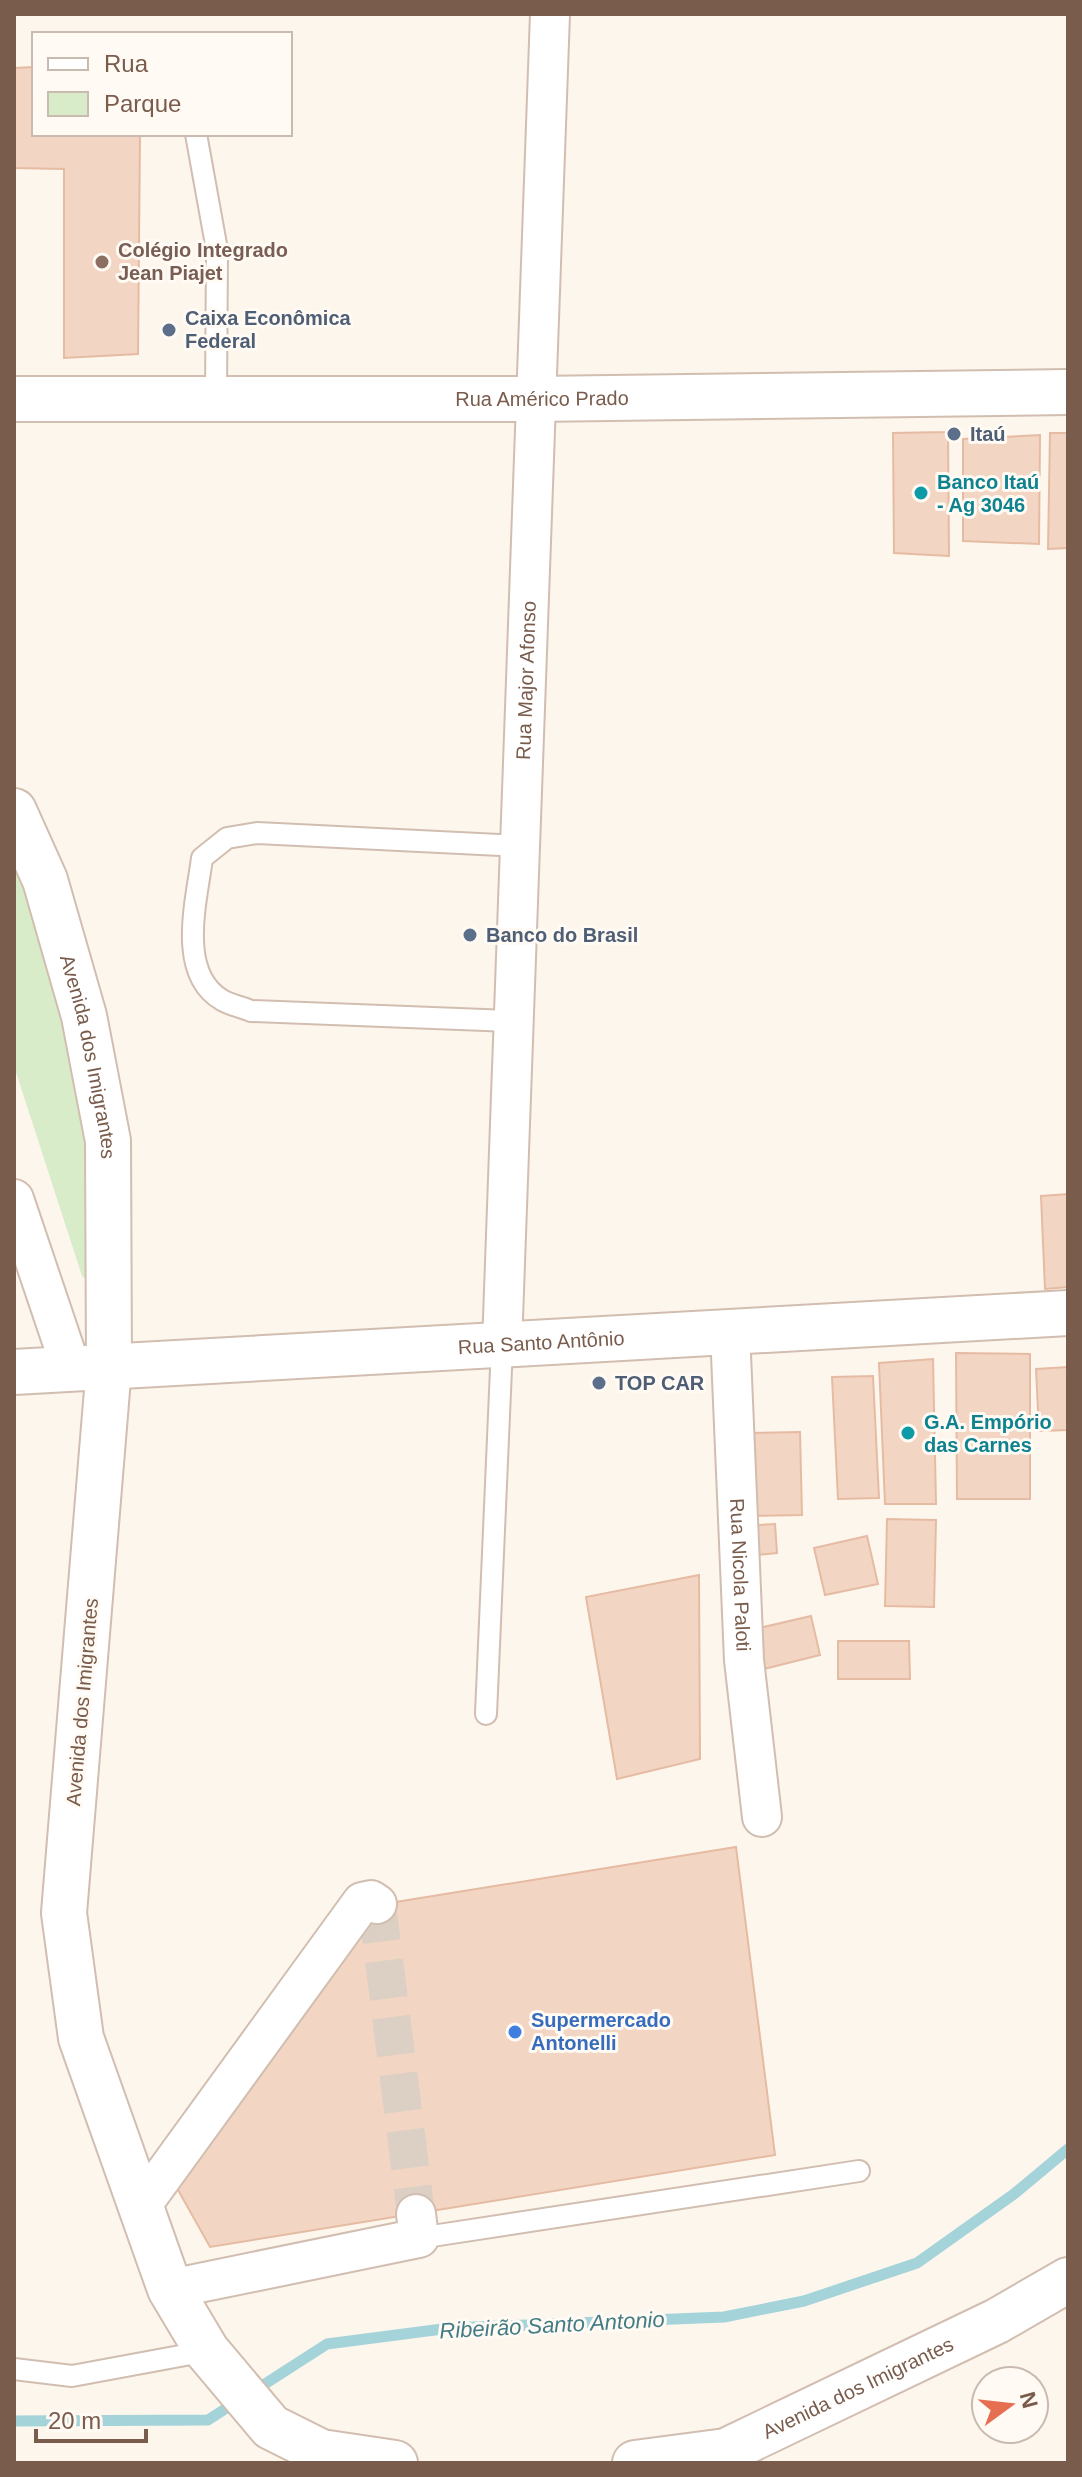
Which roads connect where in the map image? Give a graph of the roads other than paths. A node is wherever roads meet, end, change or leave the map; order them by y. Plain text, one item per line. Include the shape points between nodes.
1 (550, 14) edge
2 (196, 136) edge
3 (1068, 392) edge
4 (216, 397) junction
5 (14, 399) edge
6 (534, 399) junction
7 (14, 811) edge
8 (519, 846) junction
9 (513, 1021) junction
10 (14, 1199) edge
11 (1068, 1313) edge
12 (730, 1331) junction
13 (502, 1346) junction
14 (90, 1367) junction
15 (14, 1372) edge
16 (486, 1714) dead end
17 (762, 1817) dead end
18 (369, 1903) dead end
19 (859, 2171) dead end
20 (139, 2209) junction
21 (417, 2226) joint
22 (1068, 2280) edge
23 (170, 2289) junction
24 (207, 2351) junction
25 (14, 2369) edge
26 (728, 2457) edge
27 (395, 2463) edge
28 (635, 2463) edge

1 - 6 street, Rua Major Afonso
2 - 4 lane via 217,250
3 - 6 street, Rua Américo Prado
4 - 5 street, Rua Américo Prado
4 - 6 street, Rua Américo Prado
6 - 8 street, Rua Major Afonso
7 - 14 street, Avenida dos Imigrantes via 45,880 84,1016 108,1141
8 - 9 street, Rua Major Afonso
8 - 9 lane via 257,833 227,838 202,858 192,942 201,977 219,999 251,1011
9 - 13 street, Rua Major Afonso
10 - 14 street
11 - 12 street, Rua Santo Antônio
12 - 13 street, Rua Santo Antônio
12 - 17 street, Rua Nicola Paloti via 744,1660
13 - 14 street, Rua Santo Antônio
13 - 16 lane
14 - 15 street, Rua Santo Antônio
14 - 20 street, Avenida dos Imigrantes via 64,1913 81,2038
18 - 20 street
19 - 21 lane
20 - 23 street, Avenida dos Imigrantes
21 - 23 street
22 - 26 street, Avenida dos Imigrantes
23 - 24 street, Avenida dos Imigrantes
24 - 25 lane via 72,2376
24 - 27 street, Avenida dos Imigrantes via 271,2427 321,2452
26 - 28 street, Avenida dos Imigrantes

